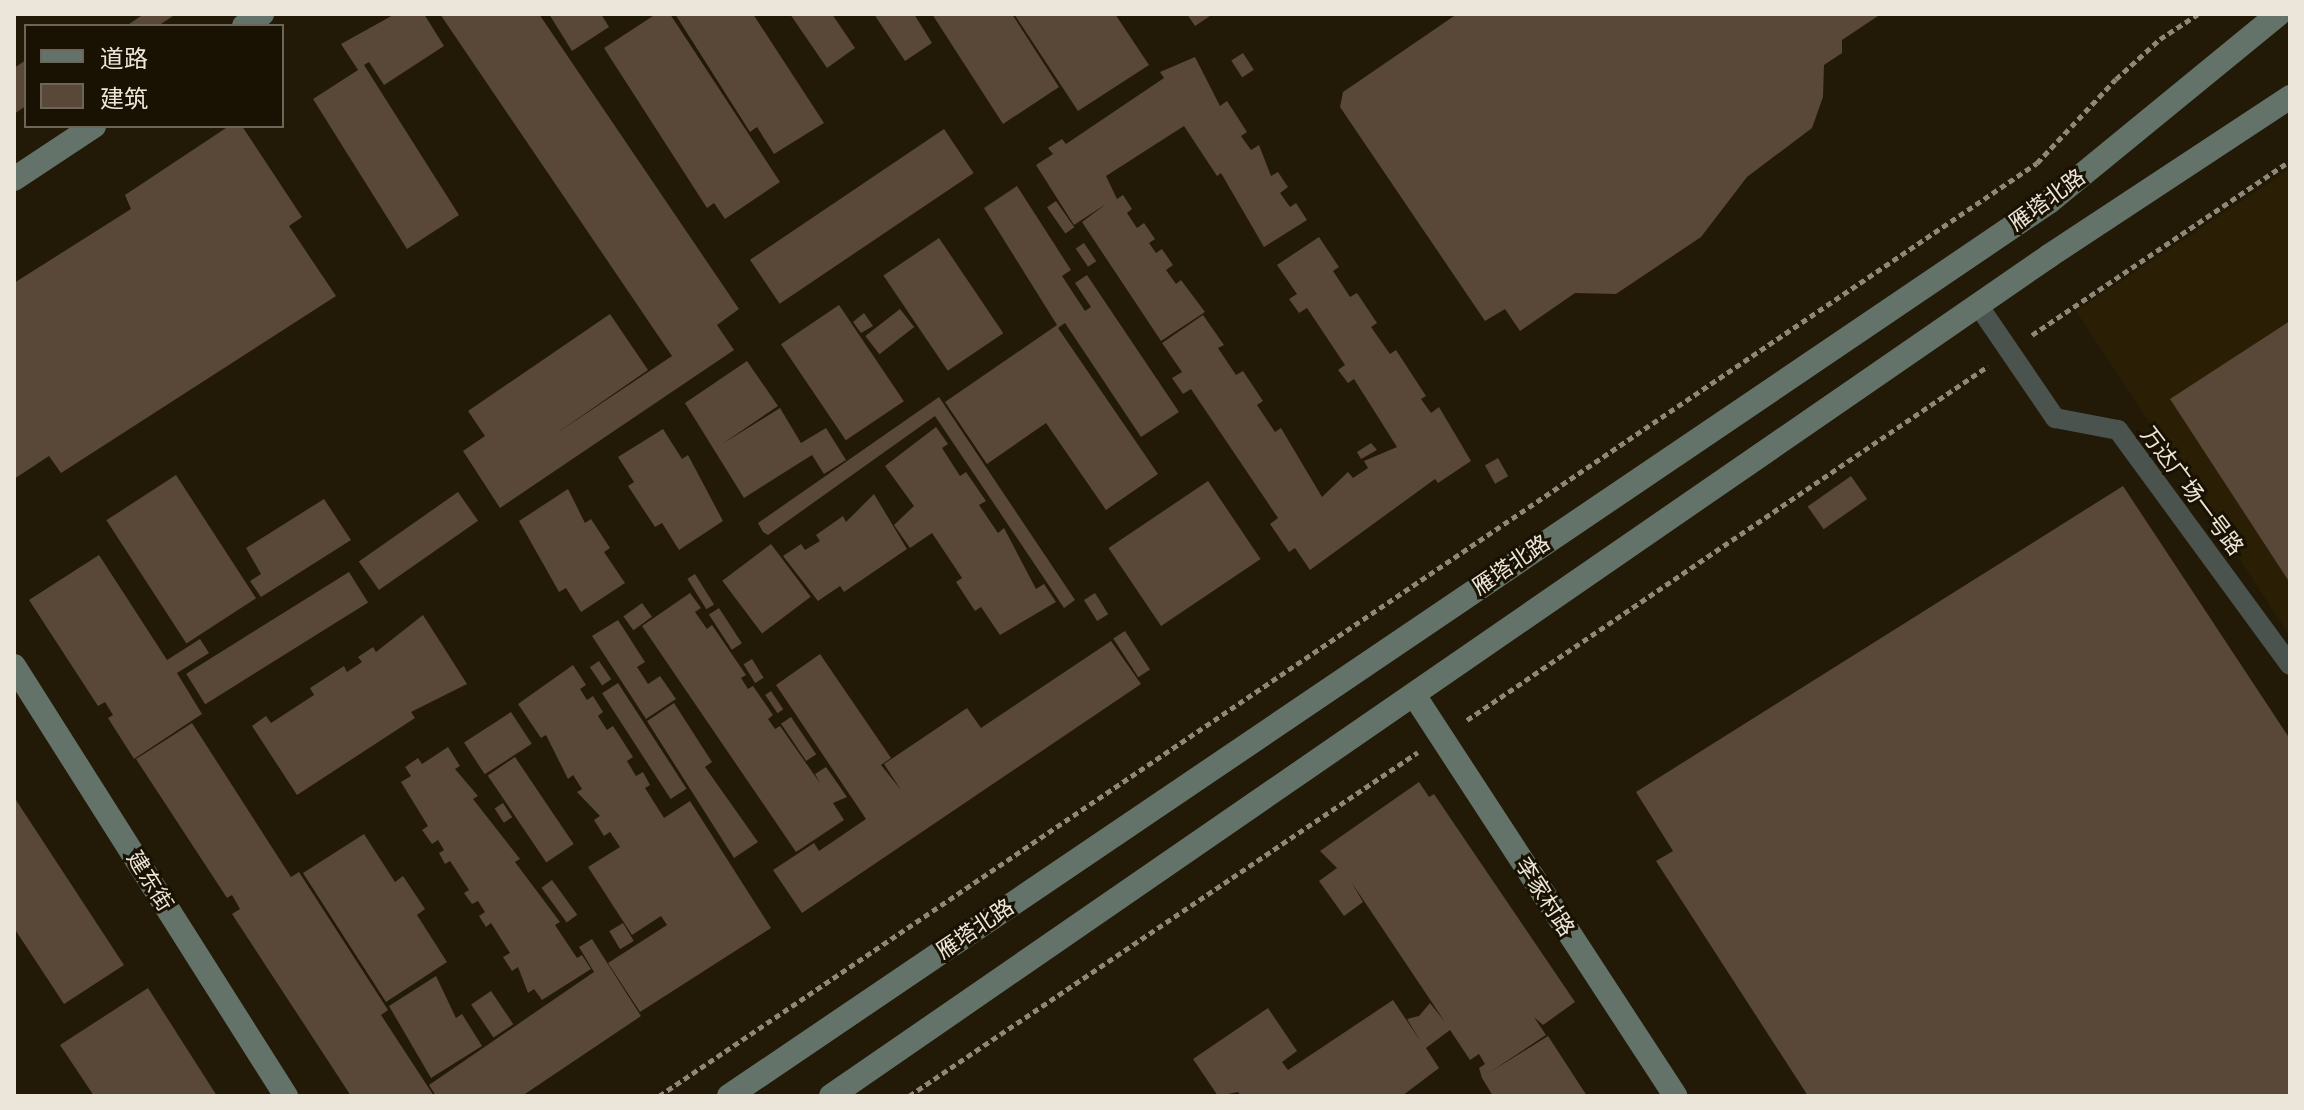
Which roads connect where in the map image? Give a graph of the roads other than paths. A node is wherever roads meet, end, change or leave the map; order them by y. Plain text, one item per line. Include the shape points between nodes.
1 (2279, 14) edge
2 (2290, 97) edge
3 (91, 128) edge
4 (14, 179) edge
5 (1978, 305) junction
6 (2290, 665) edge
7 (14, 666) edge
8 (1416, 698) junction
9 (286, 1096) edge
10 (729, 1096) edge
11 (831, 1096) edge
12 (1675, 1096) edge

1 - 10 main road, 雁塔北路 via 2049,202
2 - 5 main road, 雁塔北路
3 - 4 main road
5 - 6 lane, 万达广场一号路 via 2055,418 2118,430
5 - 8 main road, 雁塔北路
7 - 9 main road, 建东街
8 - 11 main road, 雁塔北路
8 - 12 main road, 李家村路

